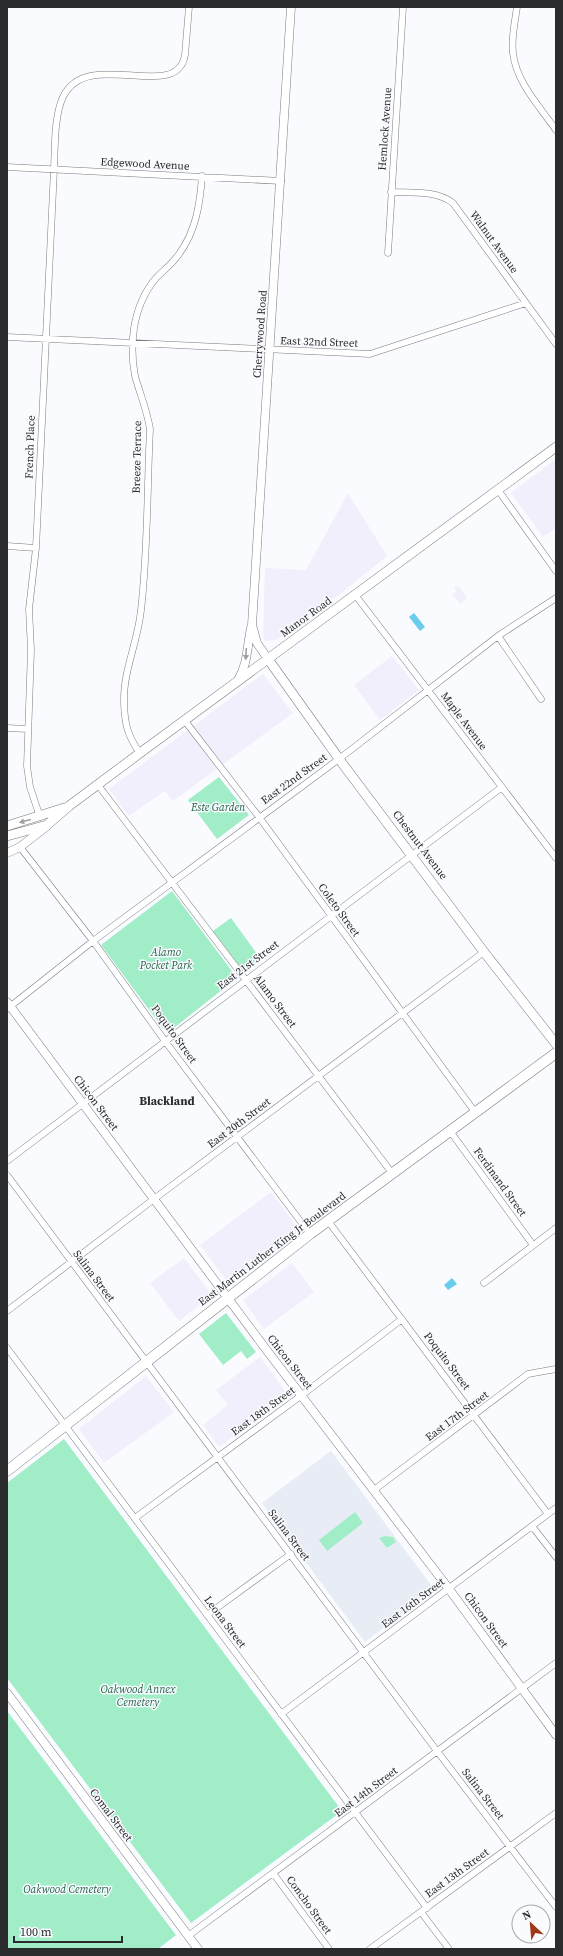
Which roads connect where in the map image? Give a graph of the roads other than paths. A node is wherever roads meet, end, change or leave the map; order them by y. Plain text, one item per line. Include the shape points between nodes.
1 (188, 7) edge
2 (291, 7) edge
3 (403, 7) edge
4 (517, 7) edge
5 (556, 130) edge
6 (7, 166) edge
7 (54, 169) junction
8 (202, 176) junction
9 (281, 181) junction
10 (391, 192) junction
11 (388, 253) dead end
12 (526, 303) junction
13 (7, 337) edge
14 (45, 339) junction
15 (133, 344) junction
16 (556, 344) edge
17 (270, 350) junction
18 (556, 447) edge
19 (498, 490) junction
20 (7, 546) edge
21 (36, 548) junction
22 (556, 571) edge
23 (356, 596) junction
24 (556, 598) edge
25 (252, 625) junction
26 (498, 636) junction
27 (268, 659) junction
28 (238, 681) junction
29 (428, 690) junction
30 (541, 699) dead end
31 (185, 721) junction
32 (7, 728) edge
33 (28, 729) junction
34 (140, 753) junction
35 (339, 759) junction
36 (98, 785) junction
37 (502, 787) junction
38 (69, 806) junction
39 (40, 817) junction
40 (259, 818) junction
41 (47, 825) junction
42 (7, 826) edge
43 (7, 836) edge
44 (20, 847) junction
45 (7, 853) edge
46 (412, 855) junction
47 (556, 858) edge
48 (171, 883) junction
49 (331, 916) junction
50 (93, 941) junction
51 (484, 952) junction
52 (246, 980) junction
53 (8, 1006) edge
54 (402, 1014) junction
55 (165, 1041) junction
56 (556, 1044) edge
57 (556, 1053) edge
58 (319, 1076) junction
59 (82, 1103) junction
60 (475, 1112) junction
61 (450, 1131) junction
62 (237, 1137) junction
63 (7, 1161) edge
64 (392, 1173) junction
65 (7, 1175) edge
66 (154, 1199) junction
67 (328, 1221) junction
68 (556, 1228) edge
69 (310, 1234) junction
70 (533, 1245) junction
71 (71, 1263) junction
72 (484, 1283) dead end
73 (228, 1298) junction
74 (7, 1311) edge
75 (402, 1319) junction
76 (7, 1348) edge
77 (146, 1361) junction
78 (556, 1369) edge
79 (302, 1395) junction
80 (475, 1415) junction
81 (65, 1426) junction
82 (218, 1457) junction
83 (7, 1471) edge
84 (374, 1490) junction
85 (556, 1508) edge
86 (548, 1514) junction
87 (135, 1518) junction
88 (532, 1526) junction
89 (290, 1554) junction
90 (556, 1557) edge
91 (448, 1589) junction
92 (207, 1615) junction
93 (364, 1652) junction
94 (556, 1662) edge
95 (522, 1688) junction
96 (7, 1693) edge
97 (282, 1714) junction
98 (556, 1735) edge
99 (437, 1751) junction
100 (356, 1812) junction
101 (556, 1813) edge
102 (510, 1846) junction
103 (272, 1873) junction
104 (556, 1907) edge
105 (424, 1910) junction
106 (188, 1936) junction
107 (198, 1949) edge
108 (329, 1949) edge
109 (370, 1949) edge
110 (449, 1949) edge

1 - 7 street, French Place via 184,62 178,70 161,76 95,74 84,77 67,89 59,108
2 - 9 street, Cherrywood Road
3 - 10 street, Hemlock Avenue
4 - 5 street via 513,48 518,72
6 - 7 street, Edgewood Avenue
7 - 8 street, Edgewood Avenue
7 - 14 street, French Place
8 - 9 street, Edgewood Avenue
8 - 15 street, Breeze Terrace via 200,202 191,232 179,255 148,289 138,313
9 - 17 street, Cherrywood Road
10 - 11 street, Hemlock Avenue
10 - 12 street, Walnut Avenue via 435,195 453,202
12 - 16 street, Walnut Avenue
12 - 17 street, East 32nd Street via 370,354
13 - 14 street, East 32nd Street
14 - 15 street, East 32nd Street
14 - 21 street, French Place
15 - 17 street, East 32nd Street
15 - 34 street, Breeze Terrace via 135,374 150,429 142,610 127,673 124,700 130,739
17 - 25 street, Cherrywood Road
18 - 19 main road, Manor Road
19 - 22 street
19 - 23 main road, Manor Road
20 - 21 street
21 - 33 street, French Place via 29,609 32,650
23 - 27 main road, Manor Road
23 - 29 street, Maple Avenue
24 - 26 street, East 22nd Street
25 - 27 street, Cherrywood Road via 257,643
25 -> 28 street via 245,667
26 - 29 street, East 22nd Street
26 - 30 street
27 - 28 main road, Manor Road
27 - 35 main road, Chestnut Avenue
28 - 31 main road, Manor Road
29 - 35 street, East 22nd Street
29 - 37 street, Maple Avenue
31 - 34 main road, Manor Road
31 - 40 street, Coleto Street
32 - 33 street
33 - 39 street, French Place via 30,787
34 - 36 main road, Manor Road
35 - 40 street, East 22nd Street
35 - 46 main road, Chestnut Avenue
36 - 38 main road, Manor Road
36 - 48 street, Alamo Street
37 - 46 street, East 21st Street
37 - 47 street, Maple Avenue
38 - 39 main road
38 - 41 main road
39 -> 42 main road
40 - 48 street, East 22nd Street
40 - 49 street, Coleto Street
41 - 43 main road
41 - 44 street
44 - 45 street
44 - 50 street, Poquito Street
46 - 49 street, East 21st Street
46 - 51 main road, Chestnut Avenue
48 - 50 street, East 22nd Street
48 - 52 street, Alamo Street
49 - 52 street, East 21st Street
49 - 54 street, Coleto Street
50 - 53 street, East 22nd Street
50 - 55 street, Poquito Street
51 - 54 street, East 20th Street
51 - 56 main road, Chestnut Avenue
52 - 55 street, East 21st Street
52 - 58 street, Alamo Street
53 - 59 street, Chicon Street
54 - 58 street, East 20th Street
54 - 60 street, Coleto Street
55 - 59 street, East 21st Street
55 - 62 street, Poquito Street
57 - 60 main road, East Martin Luther King Jr Boulevard
58 - 62 street, East 20th Street
58 - 64 street, Alamo Street
59 - 63 street, East 21st Street
59 - 66 street, Chicon Street
60 - 61 main road, East Martin Luther King Jr Boulevard
61 - 64 main road, East Martin Luther King Jr Boulevard
61 - 70 street, Ferdinand Street
62 - 66 street, East 20th Street
62 - 69 street, Poquito Street
64 - 67 main road, East Martin Luther King Jr Boulevard
65 - 71 street, Salina Street
66 - 71 street, East 20th Street
66 - 73 street, Chicon Street
67 - 69 main road, East Martin Luther King Jr Boulevard
67 - 75 street, Poquito Street
68 - 70 street
69 - 73 main road, East Martin Luther King Jr Boulevard
70 - 72 street
71 - 74 street, East 20th Street
71 - 77 street, Salina Street
73 - 77 main road, East Martin Luther King Jr Boulevard
73 - 79 street, Chicon Street
75 - 79 street, East 18th Street
75 - 80 street, Poquito Street
76 - 81 street, Leona Street
77 - 81 main road, East Martin Luther King Jr Boulevard
77 - 82 street, Salina Street
78 - 80 street, East 17th Street via 528,1374
79 - 82 street, East 18th Street
79 - 84 street, Chicon Street
80 - 84 street, East 17th Street
80 - 86 street, Poquito Street
81 - 83 main road, East Martin Luther King Jr Boulevard
81 - 87 street, Leona Street
82 - 87 street, East 18th Street
82 - 89 street, Salina Street
84 - 91 street, Chicon Street
85 - 86 street, East 16th Street
86 - 88 street, East 16th Street
87 - 92 street, Leona Street
88 - 90 street
88 - 91 street, East 16th Street
89 - 92 street
89 - 93 street, Salina Street
91 - 93 street, East 16th Street
91 - 95 street, Chicon Street
92 - 97 street, Leona Street
93 - 97 street, East 16th Street
93 - 99 street, Salina Street
94 - 95 street, East 14th Street
95 - 98 street, Chicon Street
95 - 99 street, East 14th Street
96 - 106 street, Comal Street
97 - 100 street, Leona Street
99 - 100 street, East 14th Street
99 - 102 street, Salina Street
100 - 103 street, East 14th Street
100 - 105 street, Leona Street
101 - 102 street, East 13th Street
102 - 104 street, Salina Street
102 - 105 street, East 13th Street
103 - 106 street, East 14th Street
103 - 108 street, Concho Street
105 - 109 street, East 13th Street
105 - 110 street, Leona Street
106 - 107 street, Comal Street

